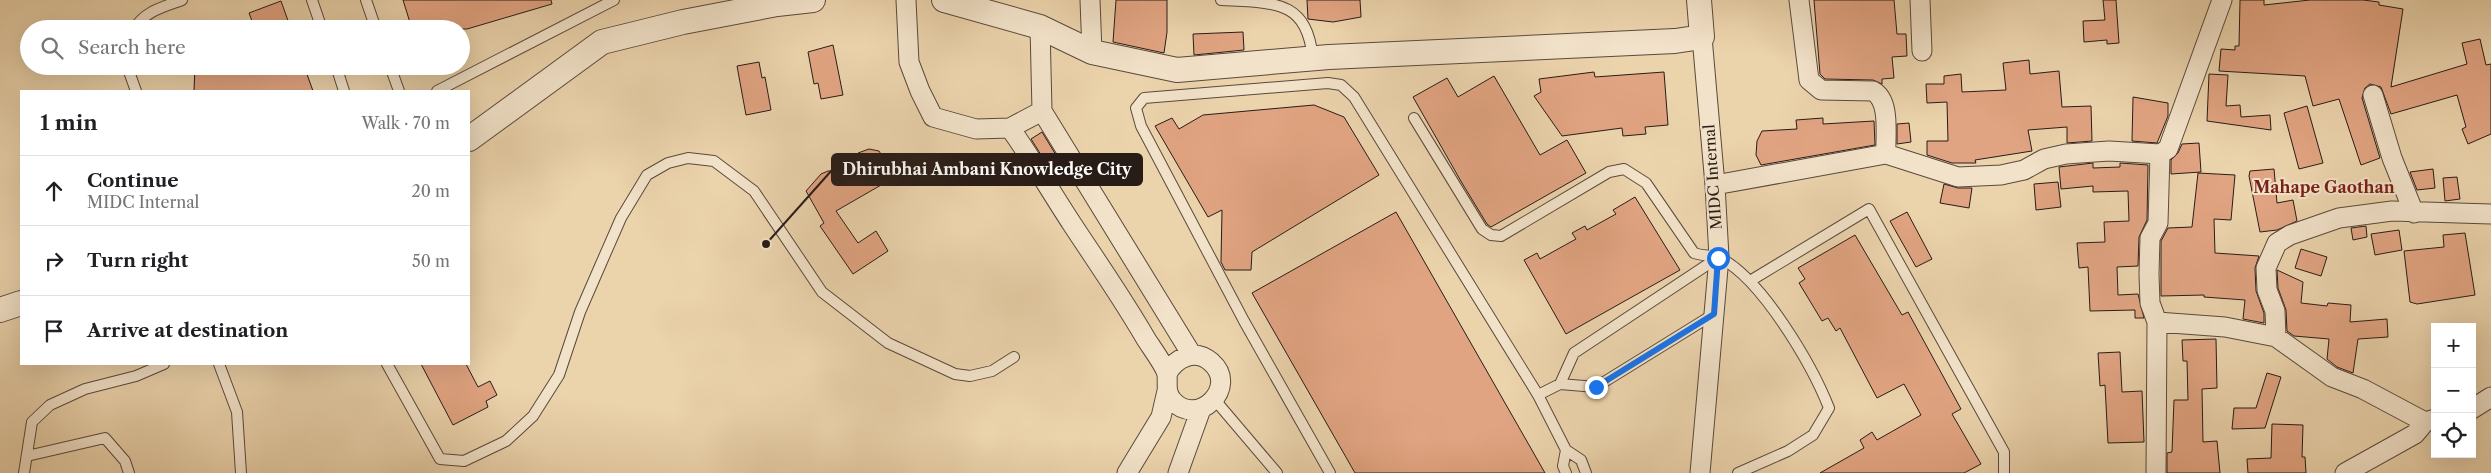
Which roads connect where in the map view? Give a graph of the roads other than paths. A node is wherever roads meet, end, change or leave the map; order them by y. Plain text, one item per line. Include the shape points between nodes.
1 (182, 0) edge
2 (312, 0) edge
3 (366, 0) edge
4 (614, 0) edge
5 (813, 0) edge
6 (906, 0) edge
7 (944, 0) edge
8 (1090, 0) edge
9 (1220, 0) edge
10 (1699, 0) edge
11 (1799, 0) edge
12 (1920, 0) edge
13 (2222, 0) edge
14 (141, 20) edge
15 (319, 20) edge
16 (373, 20) edge
17 (1040, 27) junction
18 (1702, 37) junction
19 (1922, 51) dead end
20 (1092, 52) junction
21 (1313, 58) junction
22 (470, 74) edge
23 (130, 75) edge
24 (339, 75) edge
25 (393, 75) edge
26 (468, 75) edge
27 (136, 90) edge
28 (344, 90) edge
29 (399, 90) edge
30 (439, 90) edge
31 (2373, 96) dead end
32 (1042, 111) junction
33 (1414, 118) dead end
34 (1010, 128) junction
35 (470, 138) edge
36 (1886, 154) junction
37 (2160, 154) junction
38 (1715, 185) junction
39 (2414, 213) junction
40 (2491, 214) edge
41 (1718, 258) junction
42 (1750, 280) junction
43 (20, 303) edge
44 (0, 310) edge
45 (1714, 314) junction
46 (2157, 322) junction
47 (2276, 337) junction
48 (1192, 355) junction
49 (1014, 357) dead end
50 (162, 365) edge
51 (219, 365) edge
52 (388, 365) edge
53 (1167, 382) junction
54 (1560, 384) junction
55 (1538, 395) junction
56 (2491, 397) edge
57 (1208, 405) junction
58 (2476, 406) edge
59 (2430, 421) edge
60 (1566, 450) junction
61 (27, 456) junction
62 (24, 473) edge
63 (129, 473) edge
64 (241, 473) edge
65 (1126, 473) edge
66 (1178, 473) edge
67 (1277, 473) edge
68 (1330, 473) edge
69 (1566, 473) edge
70 (1586, 473) edge
71 (1700, 473) edge
72 (1738, 473) edge
73 (2004, 473) edge
74 (2156, 473) edge
75 (2345, 473) edge

1 - 14 lane via 152,10
2 - 15 lane
3 - 16 lane
4 - 22 lane
5 - 35 street via 683,22 602,42
6 - 34 street via 909,62 933,117 976,128
7 - 17 street
8 - 20 street
9 - 21 lane via 1287,4 1298,10 1311,41
10 - 18 street, MIDC Internal
11 - 36 street via 1809,80 1821,90 1873,90 1880,94 1884,102
12 - 19 street
13 - 37 street via 2168,149
17 - 20 street
17 - 32 street
18 - 21 street via 1675,41
18 - 38 street, MIDC Internal
20 - 21 street via 1177,70
23 - 27 lane
24 - 28 lane
25 - 29 lane
26 - 30 lane
31 - 39 street via 2392,158
32 - 34 street
32 - 48 street
33 - 41 lane via 1482,229 1491,235 1501,236 1608,172 1624,169 1646,183 1694,253
34 - 53 street via 1137,322
36 - 37 street via 1958,177 2001,175 2066,154 2109,151
36 - 38 street
37 - 46 street via 2158,223 2150,238 2149,274 2150,303
38 - 41 street, MIDC Internal
39 - 40 street
39 - 47 street via 2392,211 2339,218 2290,235 2277,243 2266,268 2267,290 2275,311
41 - 42 lane
41 - 45 street, MIDC Internal
41 - 54 lane via 1574,353
42 - 72 lane via 1819,383 1829,408 1813,435 1788,451
42 - 73 lane via 1869,209 2004,452
43 - 44 street
45 - 54 lane via 1596,387
45 - 71 street, MIDC Internal
46 - 47 street via 2225,326
46 - 74 street
47 - 59 street via 2332,377
48 - 53 street via 1177,361
48 - 57 street via 1209,360 1220,375 1221,384
49 - 52 lane via 992,371 970,376 955,374 888,343 822,292 754,191 714,161 688,158 668,163 647,175 621,218 580,312 559,375 533,416 506,441 464,462 440,458
50 - 61 lane via 136,376 85,389 50,405 32,422
51 - 64 lane via 236,412
53 - 57 street via 1171,398 1184,408
53 - 65 street via 1161,417
54 - 55 lane
55 - 60 lane
55 - 68 lane via 1354,97 1341,85 1328,83 1144,98 1136,108 1141,126 1244,321
56 - 58 street
57 - 66 street
57 - 67 lane
59 - 75 street via 2415,434
60 - 69 lane via 1563,466
60 - 70 lane via 1581,460
61 - 62 lane
61 - 63 lane via 105,438 125,461

